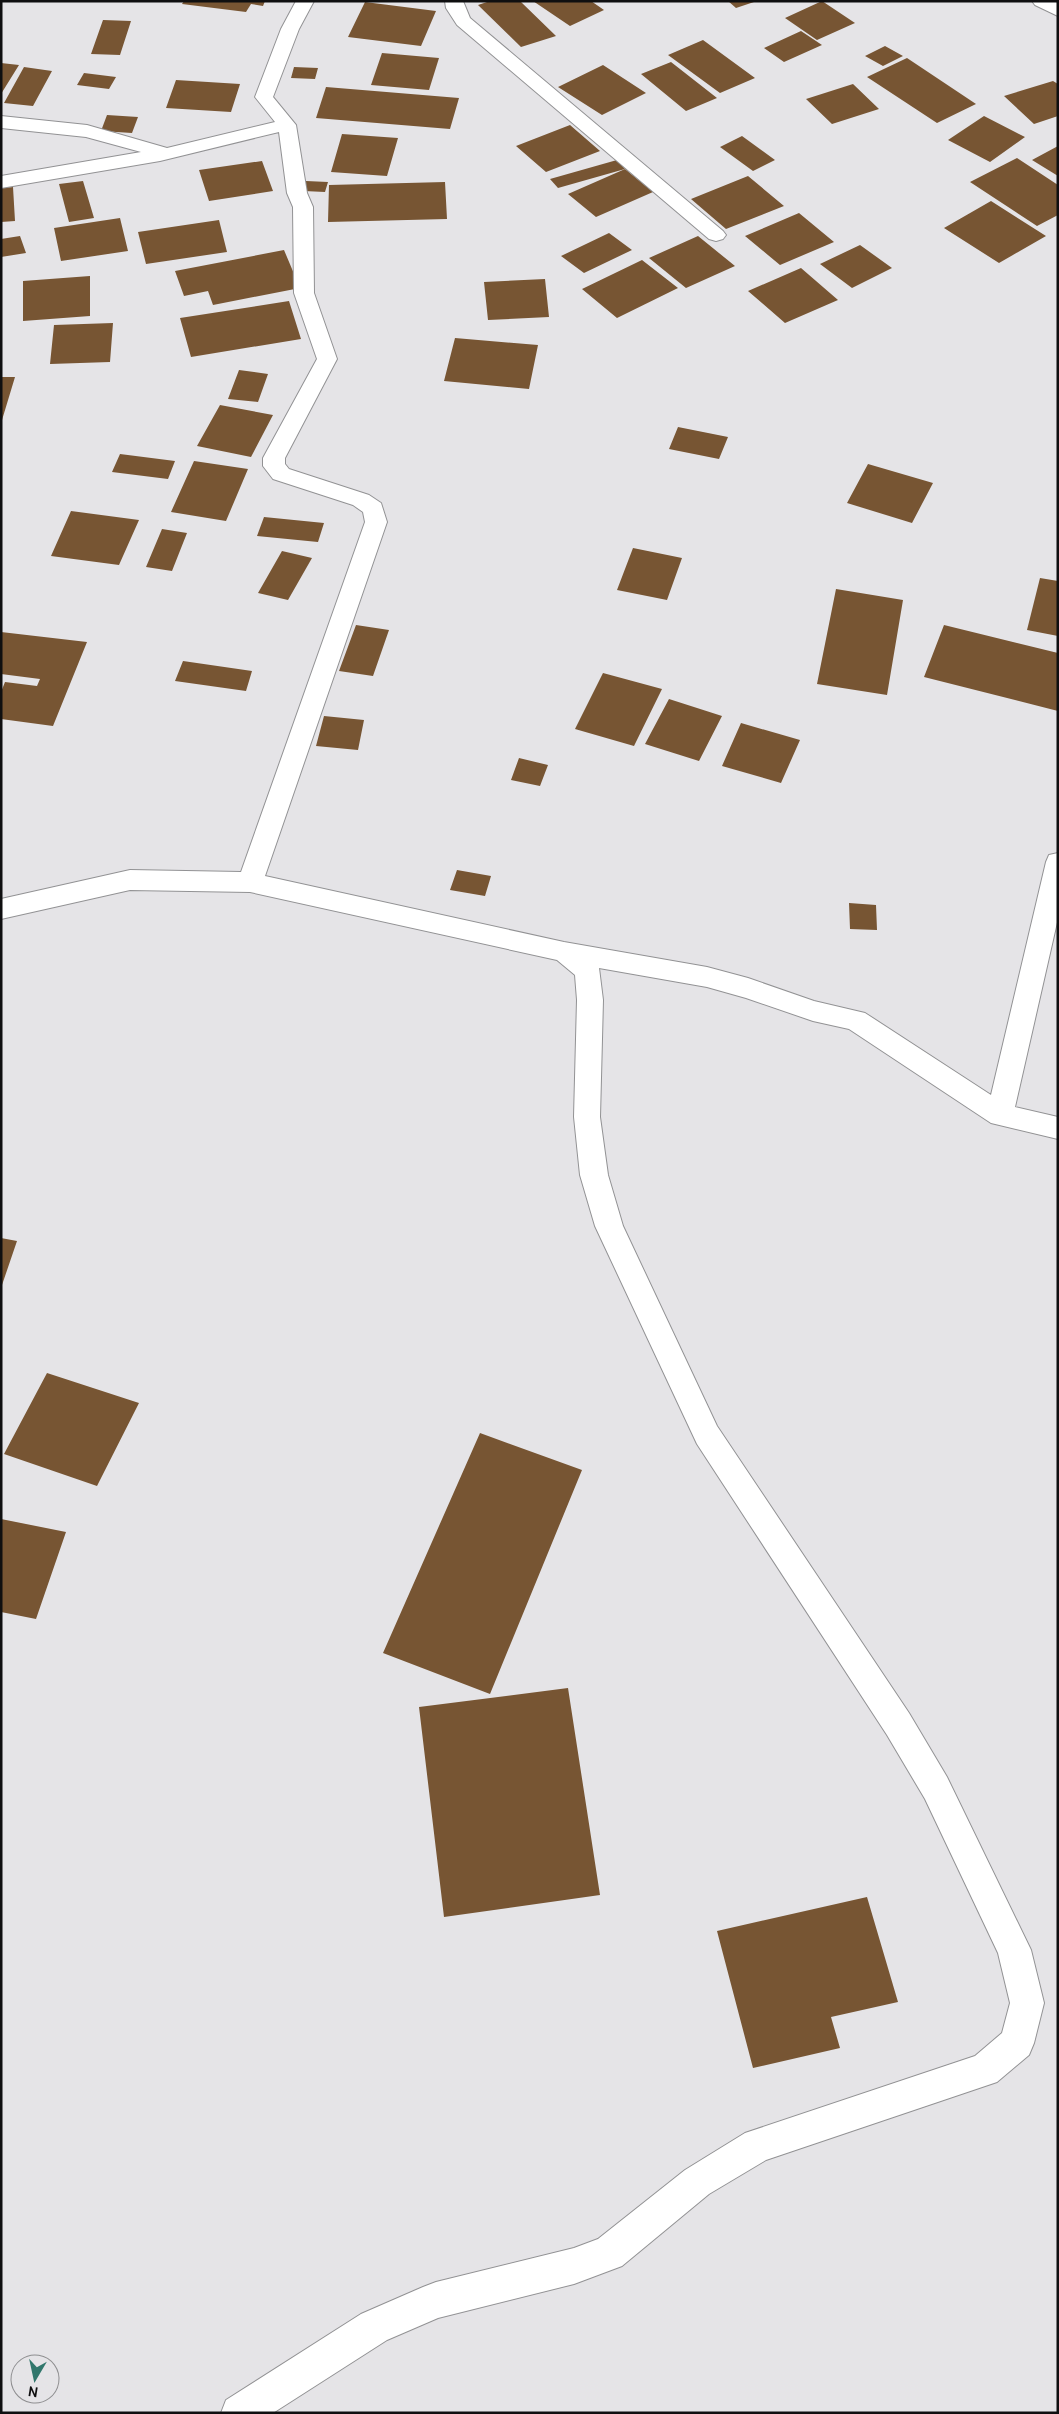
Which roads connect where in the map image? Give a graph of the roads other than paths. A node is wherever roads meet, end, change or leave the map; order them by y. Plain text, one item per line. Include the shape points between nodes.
1 (305, 1) edge
2 (454, 1) edge
3 (1041, 1) edge
4 (1058, 11) edge
5 (1, 122) edge
6 (286, 125) junction
7 (168, 154) junction
8 (1, 182) edge
9 (716, 235) dead end
10 (1058, 862) edge
11 (250, 882) junction
12 (1, 909) edge
13 (564, 952) junction
14 (1000, 1115) junction
15 (1058, 1128) edge
16 (239, 2413) edge

1 - 6 street via 290,30 264,98
2 - 9 street via 464,21
3 - 4 street
5 - 7 street via 87,131
6 - 7 street
6 - 11 street via 297,193 303,207 304,293 327,359 274,458 274,466 281,474 361,500 374,508 376,522
7 - 8 street
10 - 14 street
11 - 12 street via 130,880
11 - 13 street
13 - 14 street via 707,977 813,1011 856,1020
13 - 16 street via 587,970 590,1000 587,1117 594,1176 609,1226 707,1435 898,1724 936,1788 1014,1950 1027,2003 1017,2043 985,2070 757,2145 696,2182 609,2253 574,2266 436,2300 374,2327
14 - 15 street

